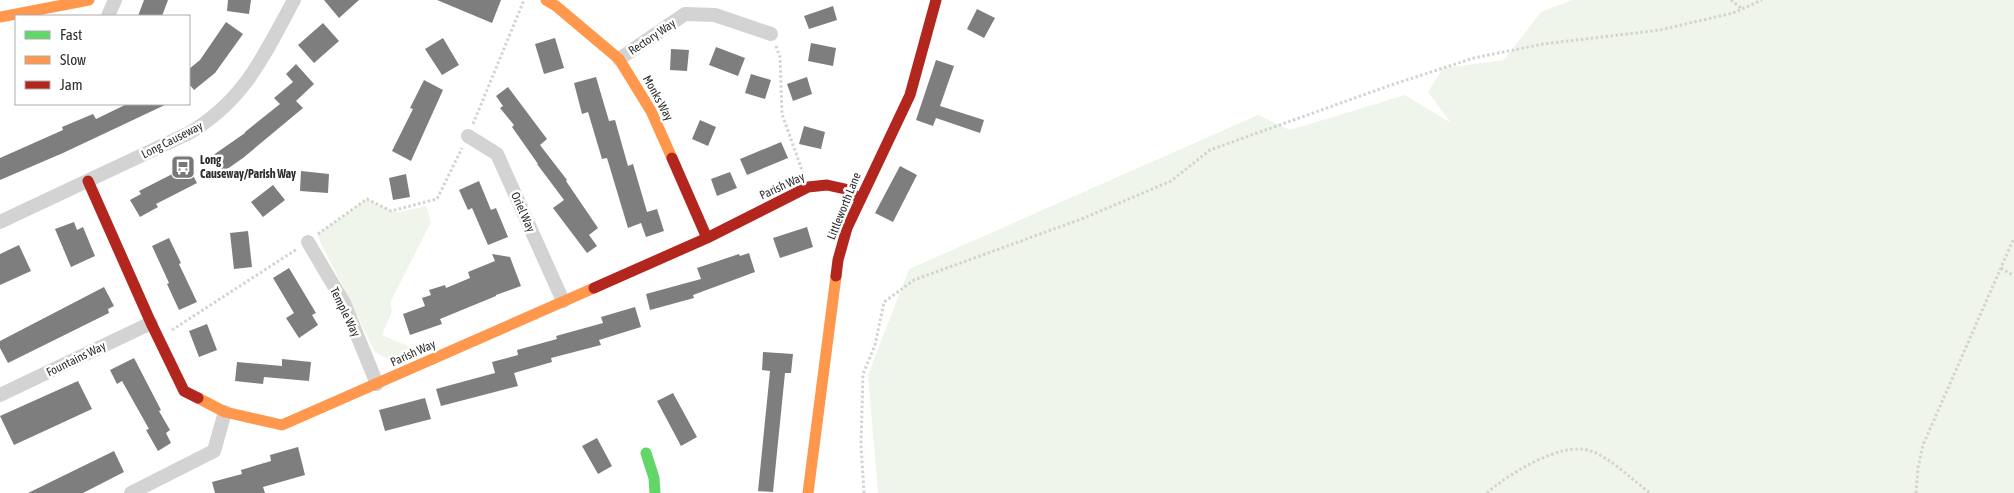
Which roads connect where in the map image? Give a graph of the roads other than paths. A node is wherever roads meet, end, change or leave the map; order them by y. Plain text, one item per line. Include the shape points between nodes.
1 (89, 0) edge
2 (115, 0) edge
3 (294, 0) edge
4 (546, 0) edge
5 (936, 0) edge
6 (108, 15) edge
7 (0, 17) edge
8 (771, 34) road end
9 (619, 59) junction
10 (468, 136) road end
11 (88, 181) junction
12 (860, 199) junction
13 (0, 222) edge
14 (707, 238) junction
15 (308, 242) road end
16 (563, 302) junction
17 (151, 322) junction
18 (378, 384) junction
19 (0, 395) edge
20 (226, 412) junction
21 (646, 453) dead end
22 (131, 493) edge
23 (655, 493) edge
24 (808, 493) edge

1 - 7 street
2 - 6 street
3 - 11 street, Long Causeway via 253,74 225,108 189,133
4 - 9 street, Monks Way
5 - 12 street, Littleworth Lane via 910,95
8 - 9 street, Rectory Way via 715,16 685,14
9 - 14 street, Monks Way via 652,112
10 - 16 street, Oriel Way via 497,154
11 - 13 street, Long Causeway
11 - 17 street, Parish Way
12 - 14 street, Parish Way via 845,189 827,184 808,187
12 - 24 street, Littleworth Lane via 838,260
14 - 16 street, Parish Way
15 - 18 street, Temple Way via 344,303
16 - 18 street, Parish Way
17 - 19 street, Fountains Way
17 - 20 street, Parish Way via 184,391
18 - 20 street, Parish Way via 282,425
20 - 22 street via 214,451
21 - 23 street

